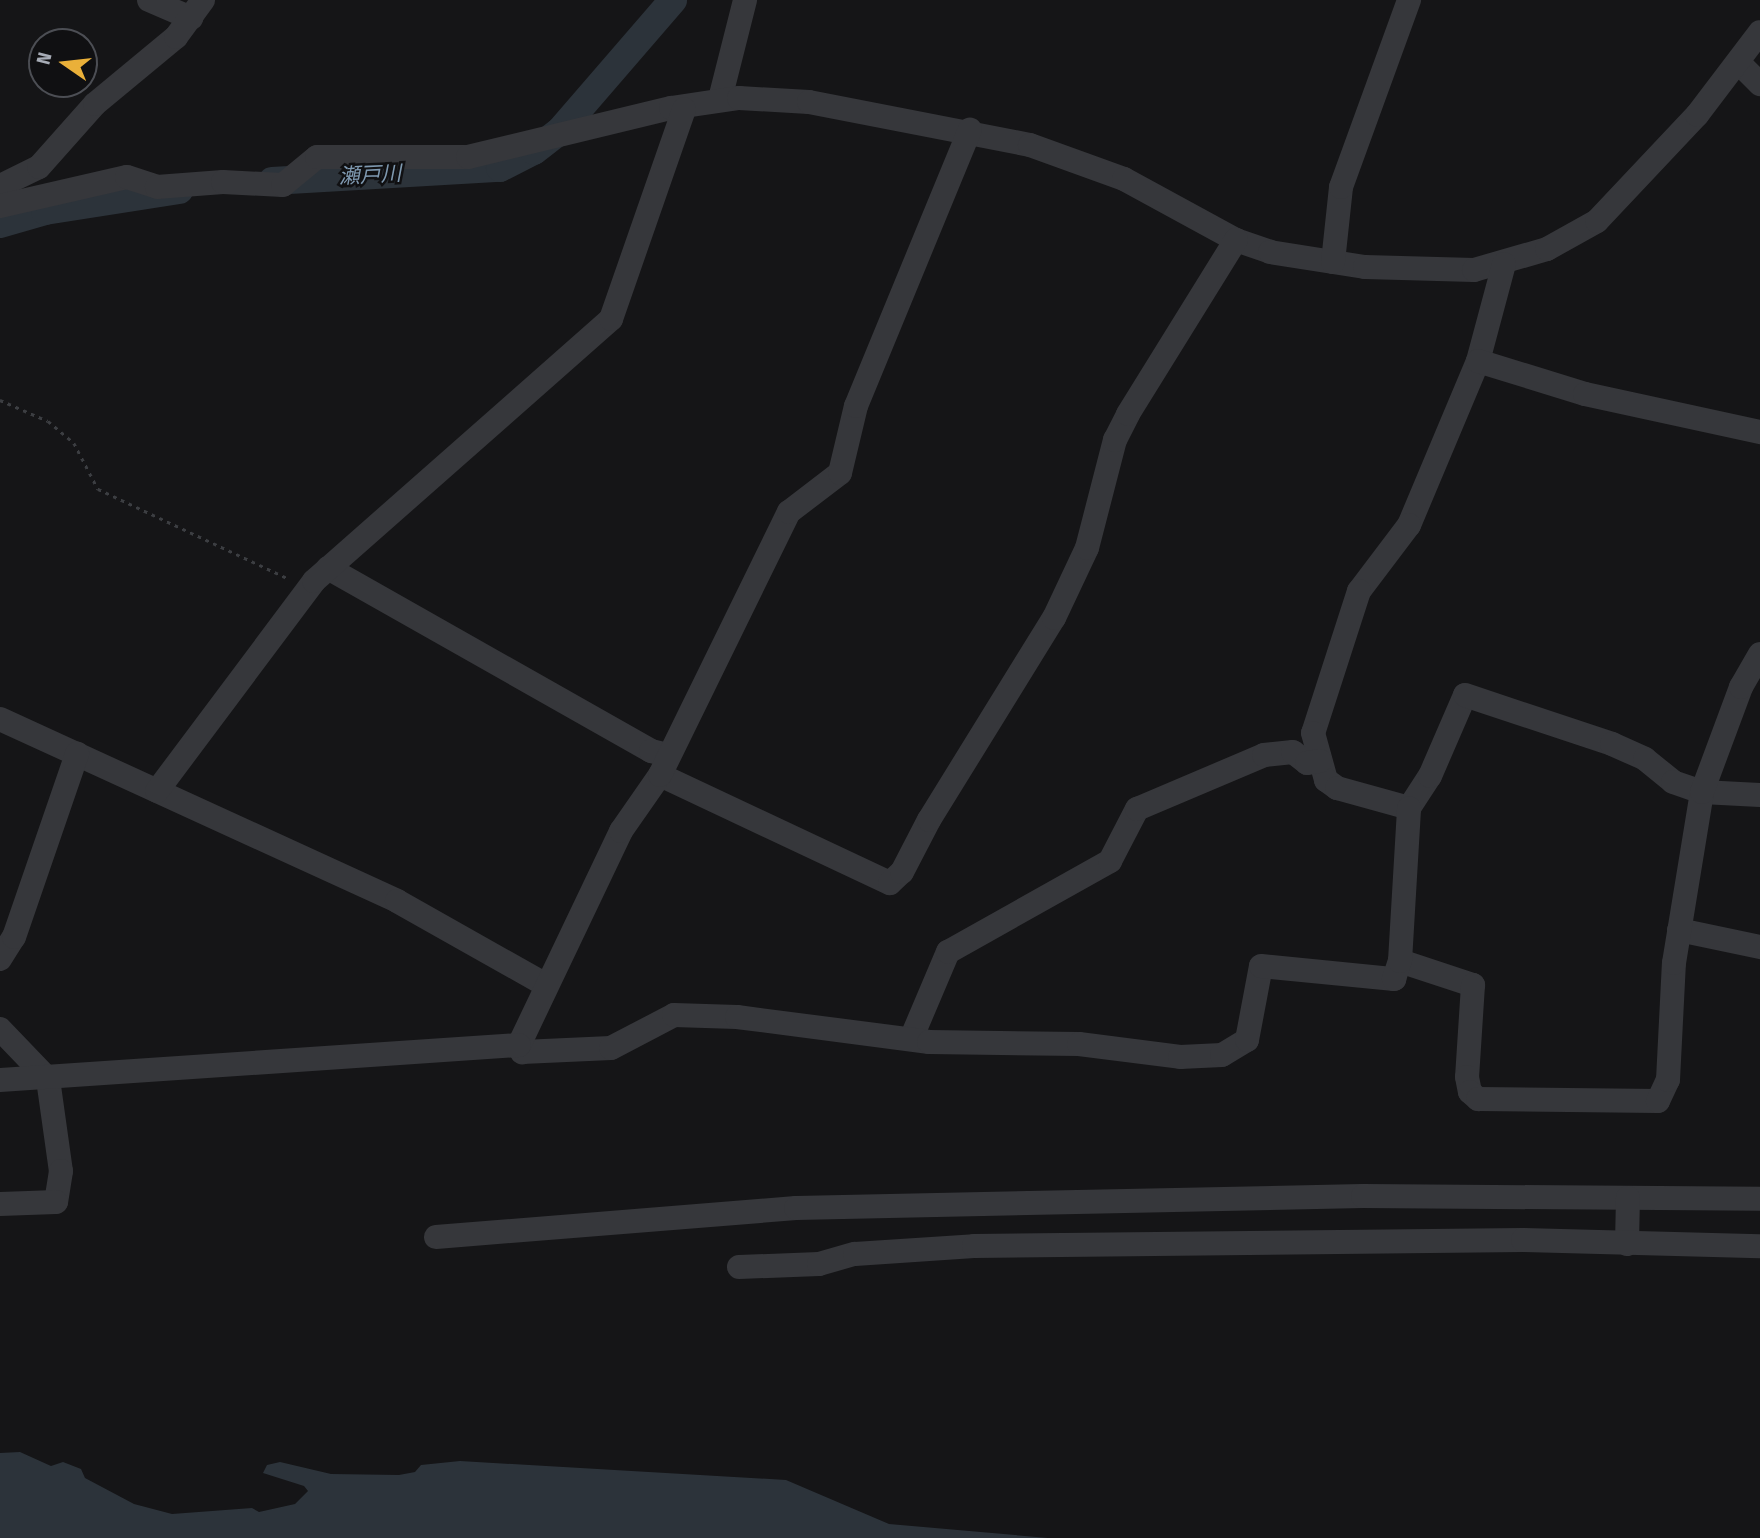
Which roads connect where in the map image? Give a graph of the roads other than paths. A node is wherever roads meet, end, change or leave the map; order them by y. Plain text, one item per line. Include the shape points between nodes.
1 (149, 0) edge
2 (745, 0) edge
3 (1409, 0) edge
4 (197, 9) edge
5 (1760, 32) edge
6 (1739, 63) junction
7 (1760, 84) edge
8 (720, 99) junction
9 (684, 109) junction
10 (970, 130) junction
11 (0, 186) edge
12 (0, 206) edge
13 (1236, 240) junction
14 (1333, 262) junction
15 (1504, 264) junction
16 (1478, 360) junction
17 (1760, 432) edge
18 (328, 568) junction
19 (1760, 654) edge
20 (0, 719) edge
21 (77, 754) junction
22 (1320, 761) junction
23 (664, 765) junction
24 (157, 791) junction
25 (1702, 792) junction
26 (1760, 795) edge
27 (1409, 808) junction
28 (1679, 930) junction
29 (1760, 947) edge
30 (0, 959) edge
31 (1401, 961) junction
32 (547, 985) junction
33 (0, 1029) edge
34 (911, 1039) junction
35 (519, 1045) junction
36 (48, 1079) junction
37 (0, 1080) edge
38 (1628, 1198) junction
39 (1760, 1199) edge
40 (0, 1204) edge
41 (436, 1237) dead end
42 (1627, 1244) junction
43 (1760, 1246) edge
44 (739, 1267) dead end

1 - 4 street
2 - 8 street
3 - 14 street via 1342,187
4 - 11 street via 176,37 95,104 39,167
5 - 6 street
6 - 7 street
6 - 15 street via 1670,147 1597,221 1556,245
8 - 9 street
8 - 10 street via 809,102
9 - 12 street via 659,110 468,158 317,157 284,185 223,182 157,187 127,177
9 - 18 street via 611,319
10 - 13 street via 1093,166
10 - 23 street via 856,406 840,473 789,512
13 - 14 street via 1270,252
13 - 23 street via 1120,431 1087,548 1054,618 929,820 902,872 890,883
14 - 15 street via 1402,271 1474,270
15 - 16 street
16 - 17 street via 1585,394
16 - 22 street via 1409,525 1359,591 1313,733
18 - 23 street via 651,751
18 - 24 street
19 - 25 street via 1743,682
20 - 21 street
21 - 24 street
21 - 30 street via 14,937
22 - 27 street via 1326,780 1336,788
22 - 34 street via 1307,763 1293,752 1264,755 1137,810 1110,861 948,953
23 - 32 street via 621,831
24 - 32 street via 397,901
25 - 26 street
25 - 27 street via 1673,782 1645,759 1612,744 1465,695 1417,803
25 - 28 street
27 - 31 street
28 - 29 street
28 - 31 street via 1666,1091 1658,1101 1634,1104 1478,1099 1469,1092 1467,1077 1473,985
31 - 34 street via 1394,979 1261,966 1247,1040 1222,1055 1180,1057 1079,1044
32 - 35 street
33 - 36 street
34 - 35 street via 749,1018 674,1015 611,1048 522,1052
35 - 36 street
36 - 37 street
36 - 40 street via 61,1171 56,1202
38 - 39 street
38 - 41 street via 1363,1196 796,1208
38 - 42 street
42 - 43 street
42 - 44 street via 1523,1240 974,1246 876,1251 820,1264

